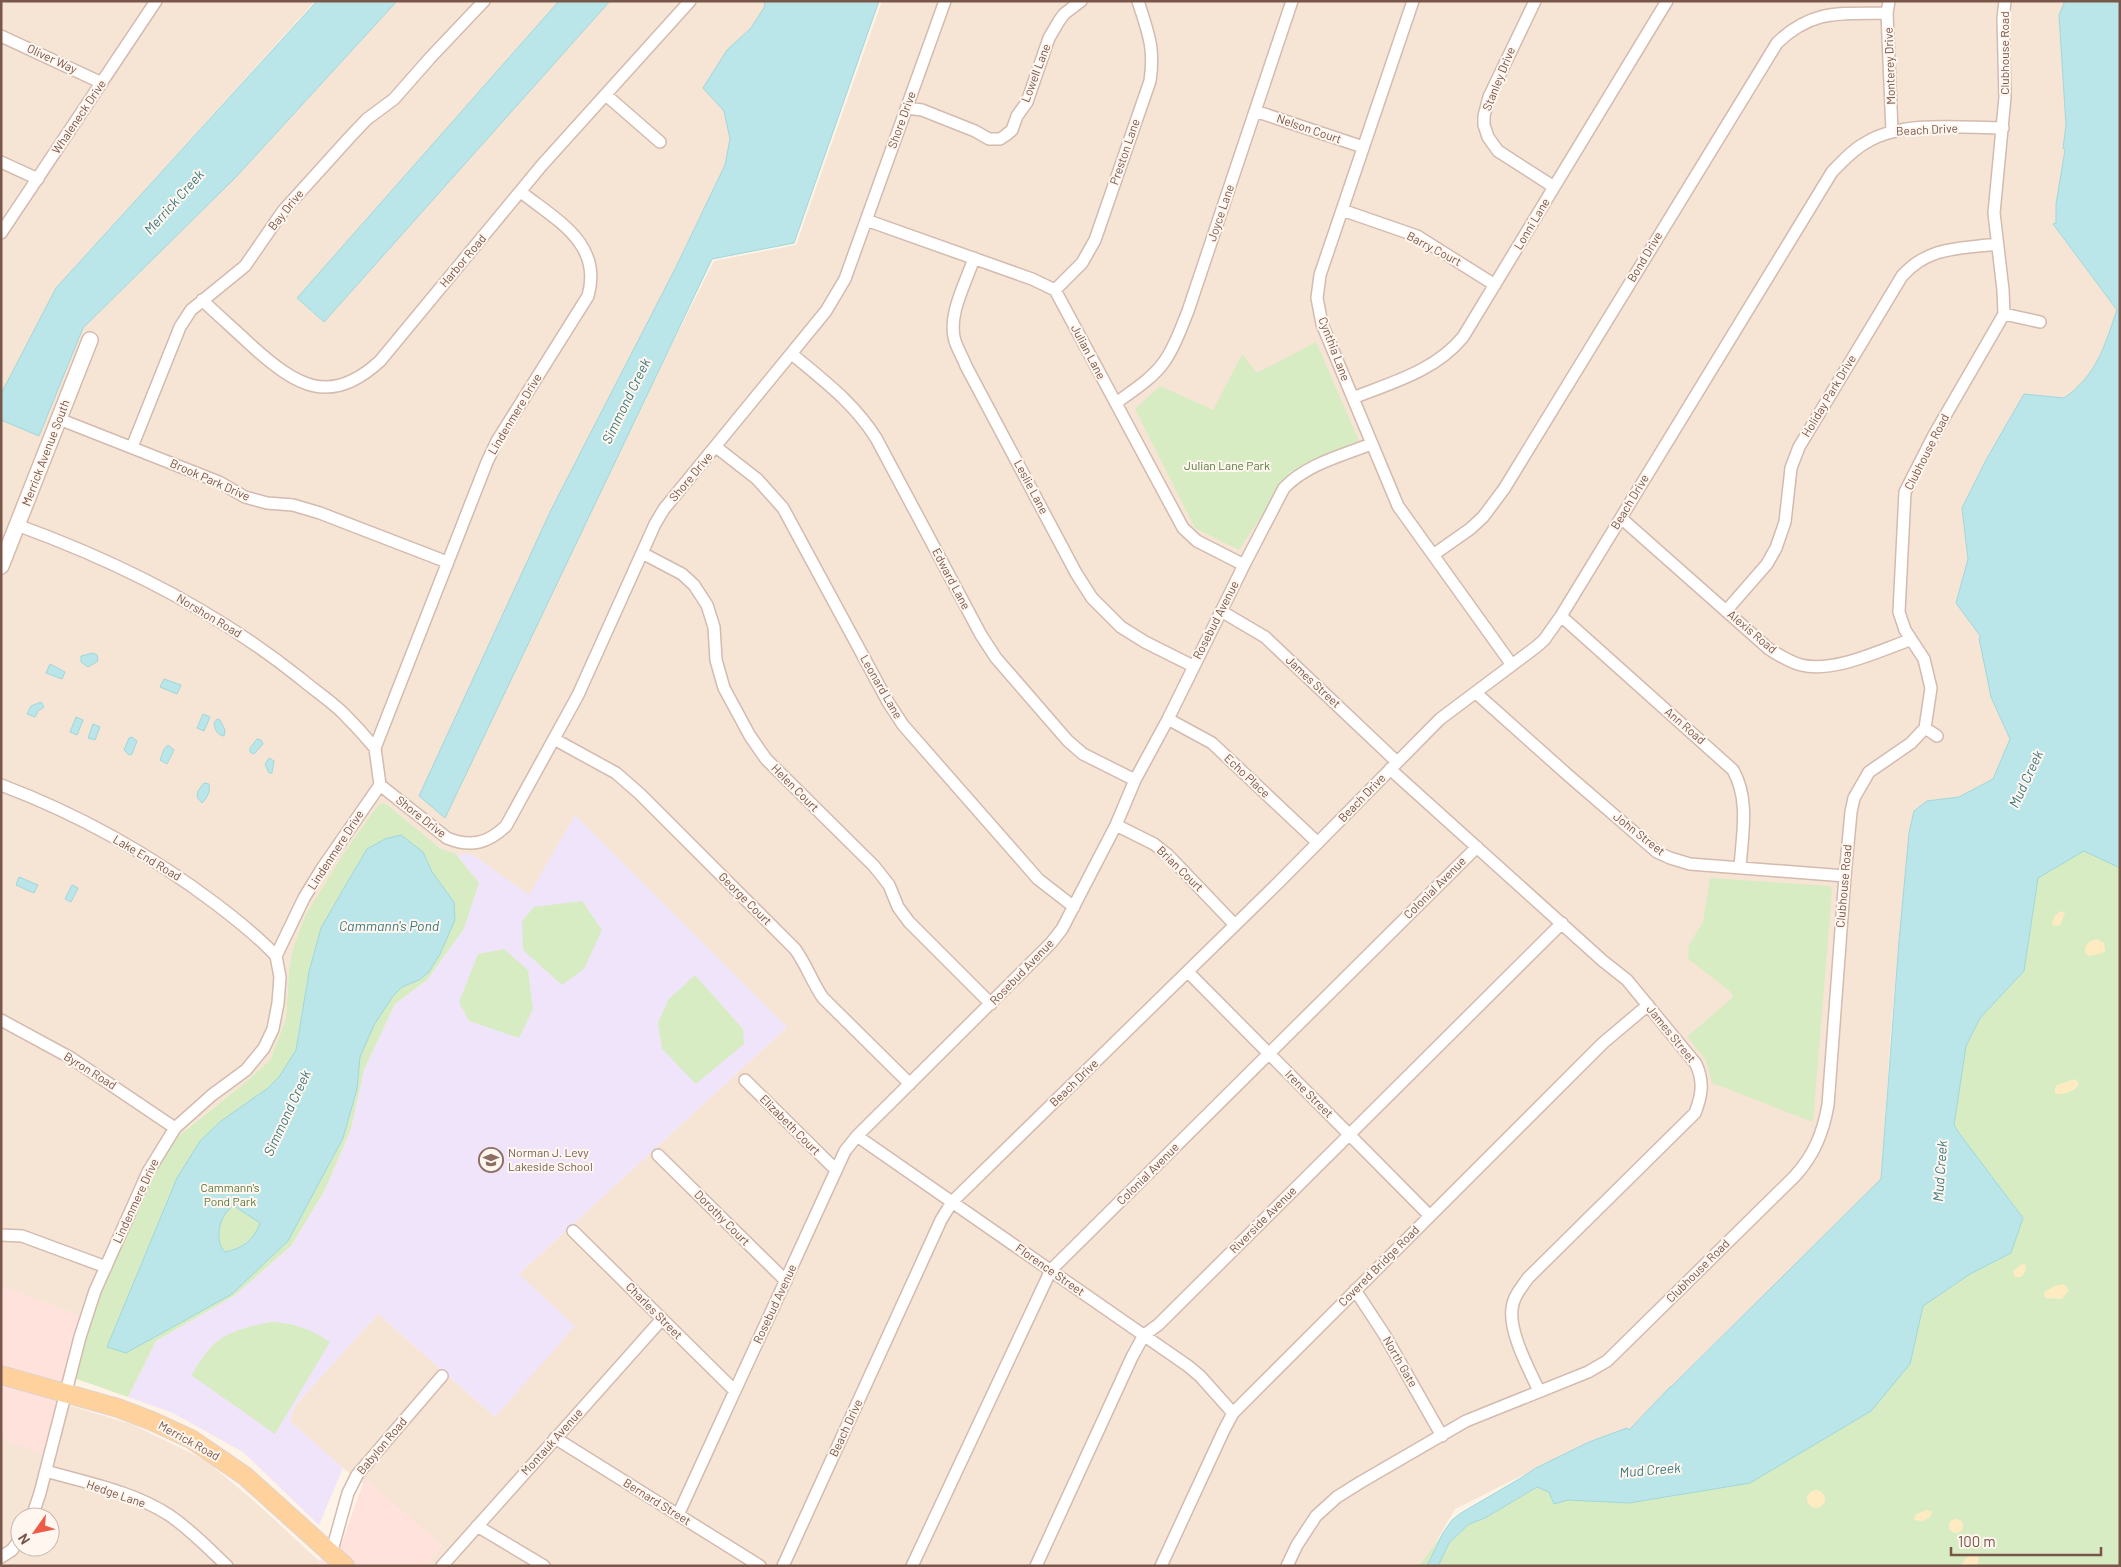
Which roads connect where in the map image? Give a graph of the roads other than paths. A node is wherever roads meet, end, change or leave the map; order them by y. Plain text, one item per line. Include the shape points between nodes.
1 (156, 1) edge
2 (484, 1) edge
3 (690, 1) edge
4 (945, 1) edge
5 (1081, 1) edge
6 (1138, 1) edge
7 (1292, 1) edge
8 (1413, 1) edge
9 (1535, 1) edge
10 (1667, 1) edge
11 (2005, 1) edge
12 (1888, 7) edge
13 (1, 36) edge
14 (102, 83) junction
15 (606, 95) junction
16 (907, 108) junction
17 (1255, 111) junction
18 (2003, 128) junction
19 (1892, 132) junction
20 (660, 142) dead end
21 (1364, 147) junction
22 (1, 162) edge
23 (38, 178) junction
24 (1554, 187) junction
25 (521, 192) junction
26 (1342, 210) junction
27 (866, 220) junction
28 (1, 233) edge
29 (1997, 244) junction
30 (974, 258) junction
31 (1495, 285) junction
32 (1056, 290) junction
33 (202, 300) junction
34 (2004, 314) junction
35 (2040, 322) dead end
36 (90, 340) dead end
37 (792, 354) junction
38 (1353, 398) junction
39 (1116, 403) junction
40 (59, 419) junction
41 (1371, 444) junction
42 (132, 447) junction
43 (716, 447) junction
44 (1621, 518) junction
45 (17, 525) junction
46 (642, 553) junction
47 (1433, 555) junction
48 (448, 562) junction
49 (1244, 565) junction
50 (1, 566) edge
51 (1221, 611) junction
52 (1726, 611) junction
53 (1561, 616) junction
54 (1910, 640) junction
55 (1512, 665) junction
56 (1193, 666) junction
57 (1476, 693) junction
58 (1168, 719) junction
59 (1925, 728) junction
60 (1937, 736) dead end
61 (554, 739) junction
62 (375, 748) junction
63 (1394, 766) junction
64 (1135, 780) junction
65 (1, 785) edge
66 (380, 785) junction
67 (1116, 825) junction
68 (1318, 843) junction
69 (1477, 847) junction
70 (1740, 868) junction
71 (1845, 876) junction
72 (1074, 907) junction
73 (1562, 923) junction
74 (1235, 925) junction
75 (276, 956) junction
76 (1188, 972) junction
77 (991, 1004) junction
78 (1648, 1005) junction
79 (1, 1020) edge
80 (1269, 1053) junction
81 (745, 1080) dead end
82 (910, 1084) junction
83 (175, 1128) junction
84 (1349, 1134) junction
85 (857, 1136) junction
86 (658, 1155) dead end
87 (836, 1170) junction
88 (952, 1202) junction
89 (1430, 1215) junction
90 (573, 1231) dead end
91 (1, 1235) edge
92 (106, 1267) junction
93 (1050, 1270) junction
94 (786, 1281) junction
95 (1355, 1290) junction
96 (662, 1319) junction
97 (1144, 1336) junction
98 (1, 1374) edge
99 (442, 1376) dead end
100 (735, 1391) junction
101 (1539, 1391) junction
102 (66, 1393) junction
103 (1234, 1413) junction
104 (1442, 1436) junction
105 (555, 1438) junction
106 (46, 1471) junction
107 (35, 1507) edge
108 (678, 1515) junction
109 (477, 1526) junction
110 (329, 1560) edge
111 (227, 1566) edge
112 (345, 1566) edge
113 (442, 1566) edge
114 (544, 1566) edge
115 (760, 1566) edge
116 (783, 1566) edge
117 (912, 1566) edge
118 (1036, 1566) edge
119 (1161, 1566) edge
120 (1287, 1566) edge

1 - 14 street, Whaleneck Drive
2 - 33 street, Bay Drive via 394,100 367,119 283,211 245,266
3 - 15 street, Harbor Road
4 - 16 street, Shore Drive
5 - 16 street, Lowell Lane via 1064,14 1049,38 1027,102 1012,130 1000,139 989,139 922,110
6 - 32 street, Preston Lane via 1152,46 1150,81 1095,240 1082,263
7 - 17 street, Joyce Lane
8 - 21 street, Cynthia Lane
9 - 24 street, Stanley Drive via 1489,97 1484,125 1498,151
10 - 24 street, Lonni Lane
11 - 18 street, Clubhouse Road via 2006,97
12 - 19 street, Monterey Drive
12 - 47 street, Bond Drive via 1815,18 1791,30 1777,43 1504,489 1483,517
13 - 14 street, Oliver Way
14 - 23 street, Whaleneck Drive
15 - 20 street
15 - 25 street, Harbor Road
16 - 27 street, Shore Drive
17 - 21 street, Nelson Court
17 - 39 street, Joyce Lane via 1174,344 1155,372
18 - 19 street, Beach Drive
18 - 29 street, Clubhouse Road via 1994,205
19 - 44 street, Beach Drive via 1852,152 1832,172
21 - 26 street, Cynthia Lane
22 - 23 street
23 - 28 street, Whaleneck Drive
24 - 31 street, Lonni Lane
25 - 33 street, Harbor Road via 380,361 363,376 350,382 318,386 294,379 278,370
25 - 48 street, Lindenmere Drive via 581,242 591,263 591,285 582,308 497,440
26 - 31 street, Barry Court via 1417,236
26 - 38 street, Cynthia Lane via 1320,275 1318,298 1322,324
27 - 30 street
27 - 37 street, Shore Drive via 837,294
29 - 34 street, Clubhouse Road
29 - 52 street, Holiday Park Drive via 1926,256 1902,276 1799,447 1791,468 1785,522 1776,548 1767,564
30 - 32 street
30 - 56 street, Leslie Lane via 956,310 955,341 1076,573 1097,603 1121,627
31 - 38 street, Lonni Lane via 1463,337 1442,358
32 - 39 street, Julian Lane
33 - 42 street, Bay Drive via 180,327
34 - 35 street
34 - 54 street, Clubhouse Road via 1905,492 1898,603
36 - 40 street, Merrick Avenue South
37 - 43 street, Shore Drive
37 - 64 street, Edward Lane via 864,418 996,658 1068,742 1083,754
38 - 41 street, Cynthia Lane
39 - 49 street, Julian Lane via 1183,528 1197,541
40 - 42 street, Brook Park Drive
40 - 45 street, Merrick Avenue South
41 - 47 street, Cynthia Lane via 1398,506
41 - 49 street, Rosebud Avenue via 1312,467 1292,480 1278,498
42 - 48 street, Brook Park Drive via 219,482 245,498 320,513
43 - 46 street, Shore Drive via 664,509
43 - 72 street, Leonard Lane via 757,479 783,508 903,725 1038,879
44 - 52 street, Alexis Road
44 - 53 street, Beach Drive
45 - 50 street, Merrick Avenue South
45 - 62 street, Norshon Road via 139,575 242,634 343,712
46 - 61 street, Shore Drive via 578,695
46 - 77 street, Helen Court via 682,574 707,605 724,688 766,759 874,866 889,885 898,907 909,922
47 - 55 street, Cynthia Lane
48 - 62 street, Lindenmere Drive
49 - 51 street, Rosebud Avenue
51 - 56 street, Rosebud Avenue
51 - 63 street, James Street via 1265,637
52 - 54 street, Alexis Road via 1769,649 1800,665 1833,666
53 - 55 street, Beach Drive via 1544,640
53 - 70 street, Ann Road via 1733,770 1741,783 1745,802
54 - 59 street, Clubhouse Road via 1924,660 1930,683
55 - 57 street, Beach Drive
56 - 58 street, Rosebud Avenue
57 - 63 street, Beach Drive via 1440,719
57 - 70 street, John Street via 1657,852 1690,864
58 - 64 street, Rosebud Avenue
58 - 68 street, Echo Place via 1212,743
59 - 60 street
59 - 71 street, Clubhouse Road via 1911,743 1869,772 1860,785 1851,812
61 - 66 street, Shore Drive via 506,826 486,841 468,844 447,838
61 - 82 street, George Court via 616,773 640,794 795,948 823,998
62 - 66 street, Lindenmere Drive
63 - 68 street, Beach Drive
63 - 69 street, James Street
64 - 67 street, Rosebud Avenue
65 - 75 street, Lake End Road via 87,823 189,883
66 - 75 street, Lindenmere Drive via 321,870
67 - 72 street, Rosebud Avenue
67 - 74 street, Brian Court via 1154,844 1168,855
68 - 74 street, Beach Drive
69 - 73 street, James Street
69 - 80 street, Colonial Avenue
70 - 71 street, John Street
71 - 101 street, Clubhouse Road via 1828,1105 1815,1149 1795,1176 1613,1356 1588,1372
72 - 77 street, Rosebud Avenue via 1051,944
73 - 78 street, James Street via 1623,976
73 - 84 street, Riverside Avenue
74 - 76 street, Beach Drive
75 - 83 street, Lindenmere Drive via 280,977 278,1004 264,1048 246,1070
76 - 80 street, Irene Street
76 - 88 street, Beach Drive
77 - 82 street, Rosebud Avenue
78 - 89 street, Covered Bridge Road via 1603,1043
78 - 101 street, James Street via 1696,1064 1702,1083 1701,1098 1695,1113 1528,1278 1516,1294 1512,1309 1513,1327
79 - 83 street, Byron Road via 71,1058
80 - 84 street, Irene Street
80 - 93 street, Colonial Avenue
81 - 87 street, Elizabeth Court
82 - 85 street, Rosebud Avenue
83 - 92 street, Lindenmere Drive via 148,1172
84 - 89 street, Irene Street
84 - 97 street, Riverside Avenue
85 - 87 street, Rosebud Avenue
85 - 88 street, Florence Street
86 - 94 street, Dorothy Court
87 - 94 street, Rosebud Avenue
88 - 93 street, Florence Street
88 - 116 street, Beach Drive
89 - 95 street, Covered Bridge Road
90 - 96 street, Charles Street
91 - 92 street via 22,1236
92 - 102 street, Lindenmere Drive via 80,1337
93 - 97 street, Florence Street
93 - 117 street, Colonial Avenue
94 - 100 street, Rosebud Avenue
95 - 103 street, Covered Bridge Road
95 - 104 street, North Gate
96 - 100 street, Charles Street
96 - 105 street, Montauk Avenue
97 - 103 street, Florence Street via 1200,1376
97 - 118 street, Riverside Avenue
98 - 102 main road, Merrick Road
99 - 110 street, Babylon Road via 357,1475 348,1493
100 - 108 street, Rosebud Avenue
101 - 104 street, Clubhouse Road via 1466,1421
102 - 106 street, Lindenmere Drive
102 - 110 main road, Merrick Road via 152,1420 206,1448 245,1476
103 - 119 street, Covered Bridge Road
104 - 120 street, Clubhouse Road via 1337,1497 1316,1516
105 - 108 street, Bernard Street
105 - 109 street, Montauk Avenue
106 - 107 street, Lindenmere Drive
106 - 111 street, Hedge Lane via 140,1500 190,1531
108 - 115 street, Bernard Street
109 - 113 street, Montauk Avenue
109 - 114 street
110 - 112 main road, Merrick Road

